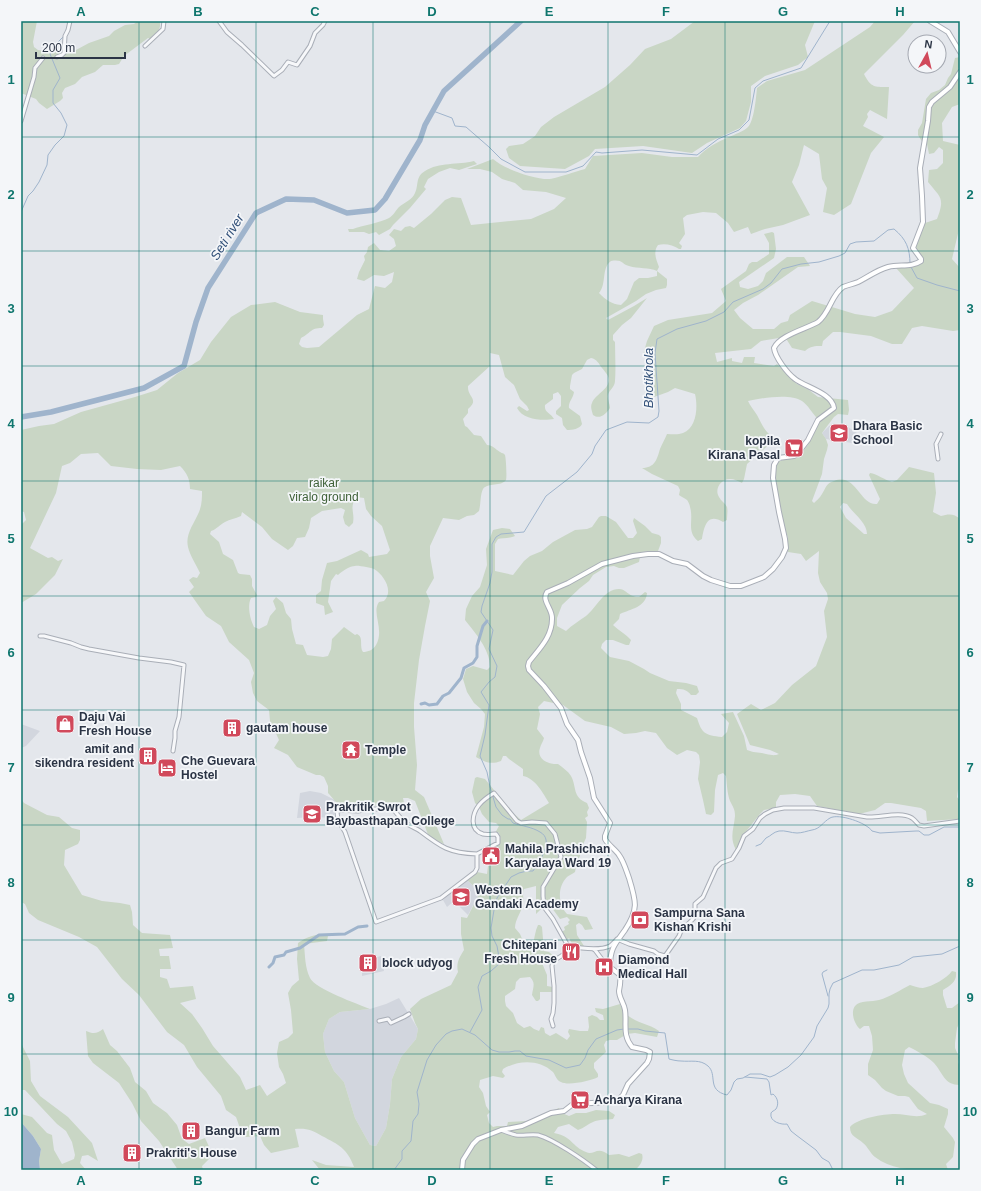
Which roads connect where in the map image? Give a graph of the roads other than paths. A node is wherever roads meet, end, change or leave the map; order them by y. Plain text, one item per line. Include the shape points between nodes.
1 (70, 21) edge
2 (164, 21) edge
3 (219, 21) edge
4 (324, 21) edge
5 (930, 21) edge
6 (145, 46) dead end
7 (960, 52) edge
8 (57, 57) dead end
9 (43, 58) dead end
10 (960, 72) edge
11 (21, 121) edge
12 (941, 434) dead end
13 (938, 459) dead end
14 (40, 636) dead end
15 (173, 751) dead end
16 (960, 821) edge
17 (477, 854) junction
18 (617, 939) junction
19 (569, 946) junction
20 (591, 948) junction
21 (610, 967) junction
22 (409, 1014) dead end
23 (379, 1021) dead end
24 (553, 1026) dead end
25 (501, 1130) junction
26 (462, 1170) edge
27 (596, 1170) edge

1 - 8 street via 65,36 64,53
2 - 6 street via 163,29
3 - 4 street via 226,32 274,76 288,62 297,65
5 - 7 main road via 948,32
9 - 11 street via 35,68
10 - 18 main road via 950,87 929,107 920,168 923,222 913,248 921,260 913,265 882,269 841,288 817,322 778,342 774,348 778,359 795,379 827,398 834,408 818,420 808,440 797,454 778,458 774,465 773,478 786,548 782,557 768,574 759,580 741,586 730,586 703,576 687,564 659,554 633,556 602,564 547,592 545,596 552,612 551,626 546,640 528,666 561,708 567,724 578,740 594,798 610,823 605,839 620,856 633,890 634,912
12 - 13 street via 936,444
14 - 15 street via 89,649 184,665
16 - 18 street via 927,826 919,825 914,819 905,816 856,816 814,808 772,810 764,814 744,836 732,859 716,868 703,897 695,904 695,916 681,931 665,956
17 - 17 street via 446,850 406,822 393,809 337,812 376,922 443,896 475,872
17 - 19 street via 498,843 496,834 481,833 473,826 473,817 479,805 494,793 517,821 546,823 555,834 561,857 543,887 543,902
18 - 20 street via 611,945
18 - 21 main road via 611,953
19 - 20 street
19 - 24 street via 560,958 553,961 552,966
20 - 21 street
21 - 25 main road via 621,977 619,993 625,1011 628,1041 632,1047 650,1052 647,1063 615,1102 572,1104 564,1111 552,1113 522,1126
22 - 23 street via 391,1023 388,1019
25 - 26 main road via 478,1138 463,1160
25 - 27 street via 552,1141

